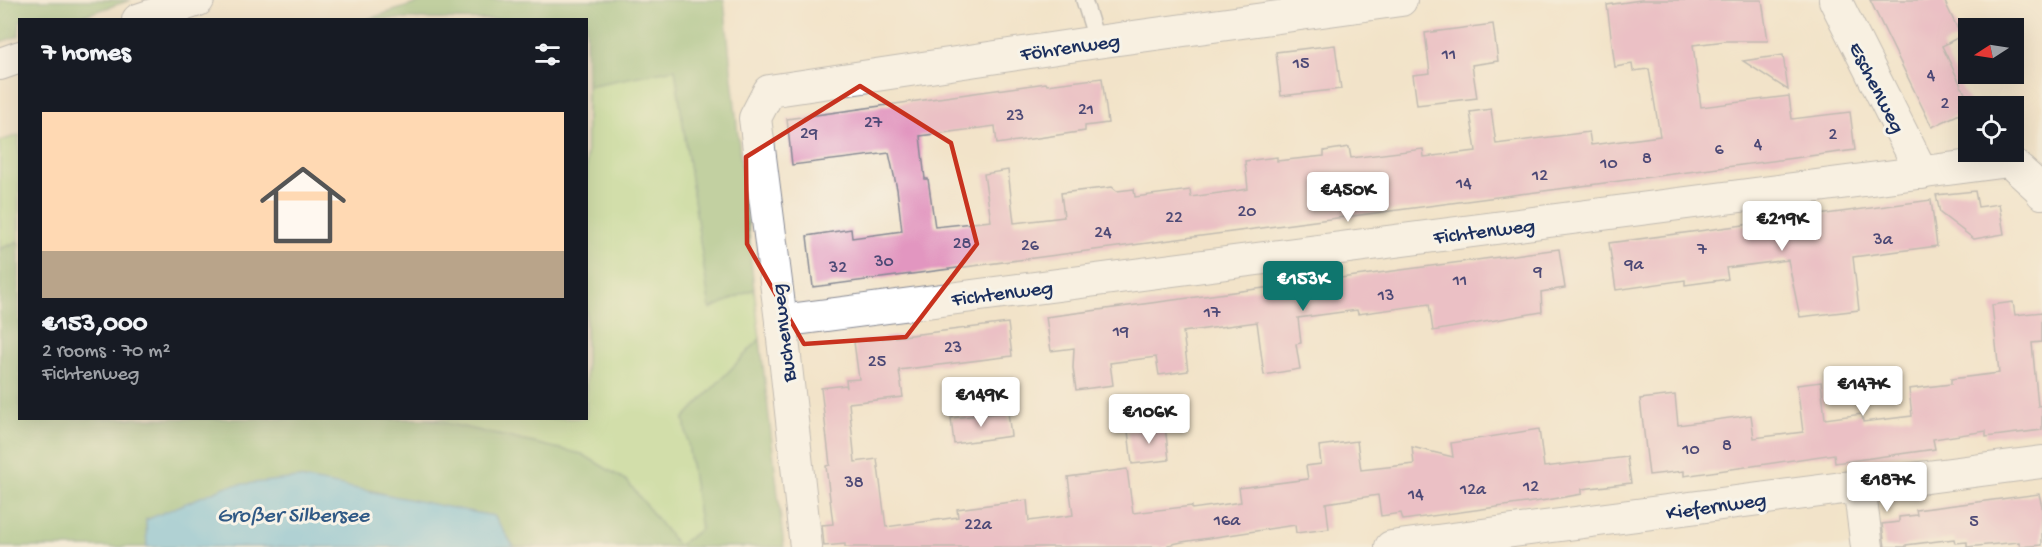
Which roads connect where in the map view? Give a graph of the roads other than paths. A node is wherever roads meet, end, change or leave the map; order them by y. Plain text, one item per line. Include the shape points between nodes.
1 (198, 0) edge
2 (1084, 0) edge
3 (1401, 0) edge
4 (1835, 0) edge
5 (144, 18) edge
6 (1097, 42) junction
7 (18, 58) edge
8 (0, 64) edge
9 (755, 118) joint
10 (1922, 173) junction
11 (2042, 193) edge
12 (781, 321) junction
13 (2042, 462) edge
14 (1859, 486) junction
15 (1533, 538) edge
16 (806, 547) edge
17 (1390, 547) edge
18 (1867, 547) edge

1 - 5 street
2 - 6 lane
3 - 6 street, Föhrenweg
4 - 10 street, Eschenweg
6 - 9 street, Föhrenweg via 769,91
7 - 8 street
9 - 12 street, Buchenweg
10 - 11 street, Fichtenweg via 2009,161
10 - 12 street, Fichtenweg
12 - 16 street, Buchenweg
13 - 14 street, Kiefernweg
14 - 15 street, Kiefernweg
14 - 18 street
15 - 17 street, Kiefernweg

